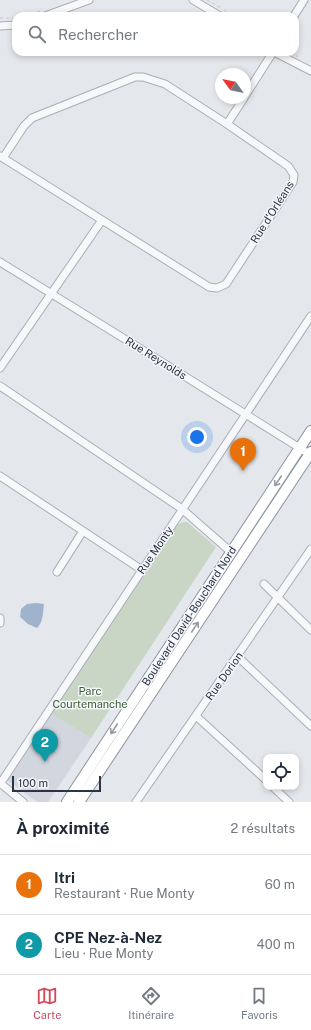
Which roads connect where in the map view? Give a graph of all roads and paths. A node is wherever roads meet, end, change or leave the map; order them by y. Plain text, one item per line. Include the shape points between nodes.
1 (89, 0) edge
2 (193, 0) edge
3 (207, 0) edge
4 (304, 0) edge
5 (55, 12) edge
6 (213, 12) edge
7 (226, 12) edge
8 (296, 12) edge
9 (0, 18) edge
10 (12, 18) edge
11 (12, 25) edge
12 (0, 26) edge
13 (271, 56) edge
14 (281, 56) edge
15 (311, 72) edge
16 (251, 86) edge
17 (240, 104) edge
18 (227, 124) junction
19 (2, 157) edge
20 (102, 220) junction
21 (0, 262) edge
22 (51, 294) junction
23 (311, 316) edge
24 (0, 368) edge
25 (0, 386) edge
26 (246, 414) junction
27 (311, 431) edge
28 (300, 448) junction
29 (310, 454) edge
30 (0, 476) edge
31 (182, 509) junction
32 (83, 531) junction
33 (311, 549) edge
34 (231, 552) junction
35 (142, 570) junction
36 (57, 572) dead end
37 (264, 584) dead end
38 (278, 598) junction
39 (0, 618) edge
40 (0, 623) edge
41 (311, 630) edge
42 (237, 656) junction
43 (196, 716) junction
44 (311, 726) edge
45 (263, 777) edge
46 (0, 784) edge
47 (276, 790) edge
48 (141, 800) edge
49 (23, 802) edge
50 (67, 802) edge
51 (79, 802) edge
52 (289, 802) edge

1 - 5 street
2 - 6 street
3 - 7 path
4 - 8 street
9 - 10 path
11 - 12 street
13 - 16 street
14 - 15 street
17 - 18 street
18 - 19 street, Rue d'Orléans via 165,84 135,77 32,118
18 - 20 street, Rue d'Orléans via 288,166 294,175 293,182 226,284 217,288 209,287
19 - 20 street, Rue d'Orléans
20 - 22 street
21 - 22 street, Rue Reynolds
22 - 24 street
22 - 26 street, Rue Reynolds
23 - 26 street, Rue Monty
25 - 31 street
26 - 28 street, Rue Reynolds
26 - 31 street, Rue Monty
27 - 28 highway, Boulevard David-Bouchard Nord
28 - 29 street, Rue Reynolds
28 -> 34 highway, Boulevard David-Bouchard Nord
51 -> 29 highway, Boulevard David-Bouchard Nord
30 - 32 street
31 - 34 street
31 - 35 street, Rue Monty
32 - 35 street
32 - 36 street
33 - 38 street, Rue Dorion
34 -> 50 highway, Boulevard David-Bouchard Nord
35 - 46 street, Rue Monty
37 - 38 street
38 - 41 street
38 - 42 street, Rue Dorion
39 - 40 street
42 - 43 street, Rue Dorion
42 - 44 street
43 - 45 street
43 - 48 street, Rue Dorion
46 - 49 street
47 - 52 street

